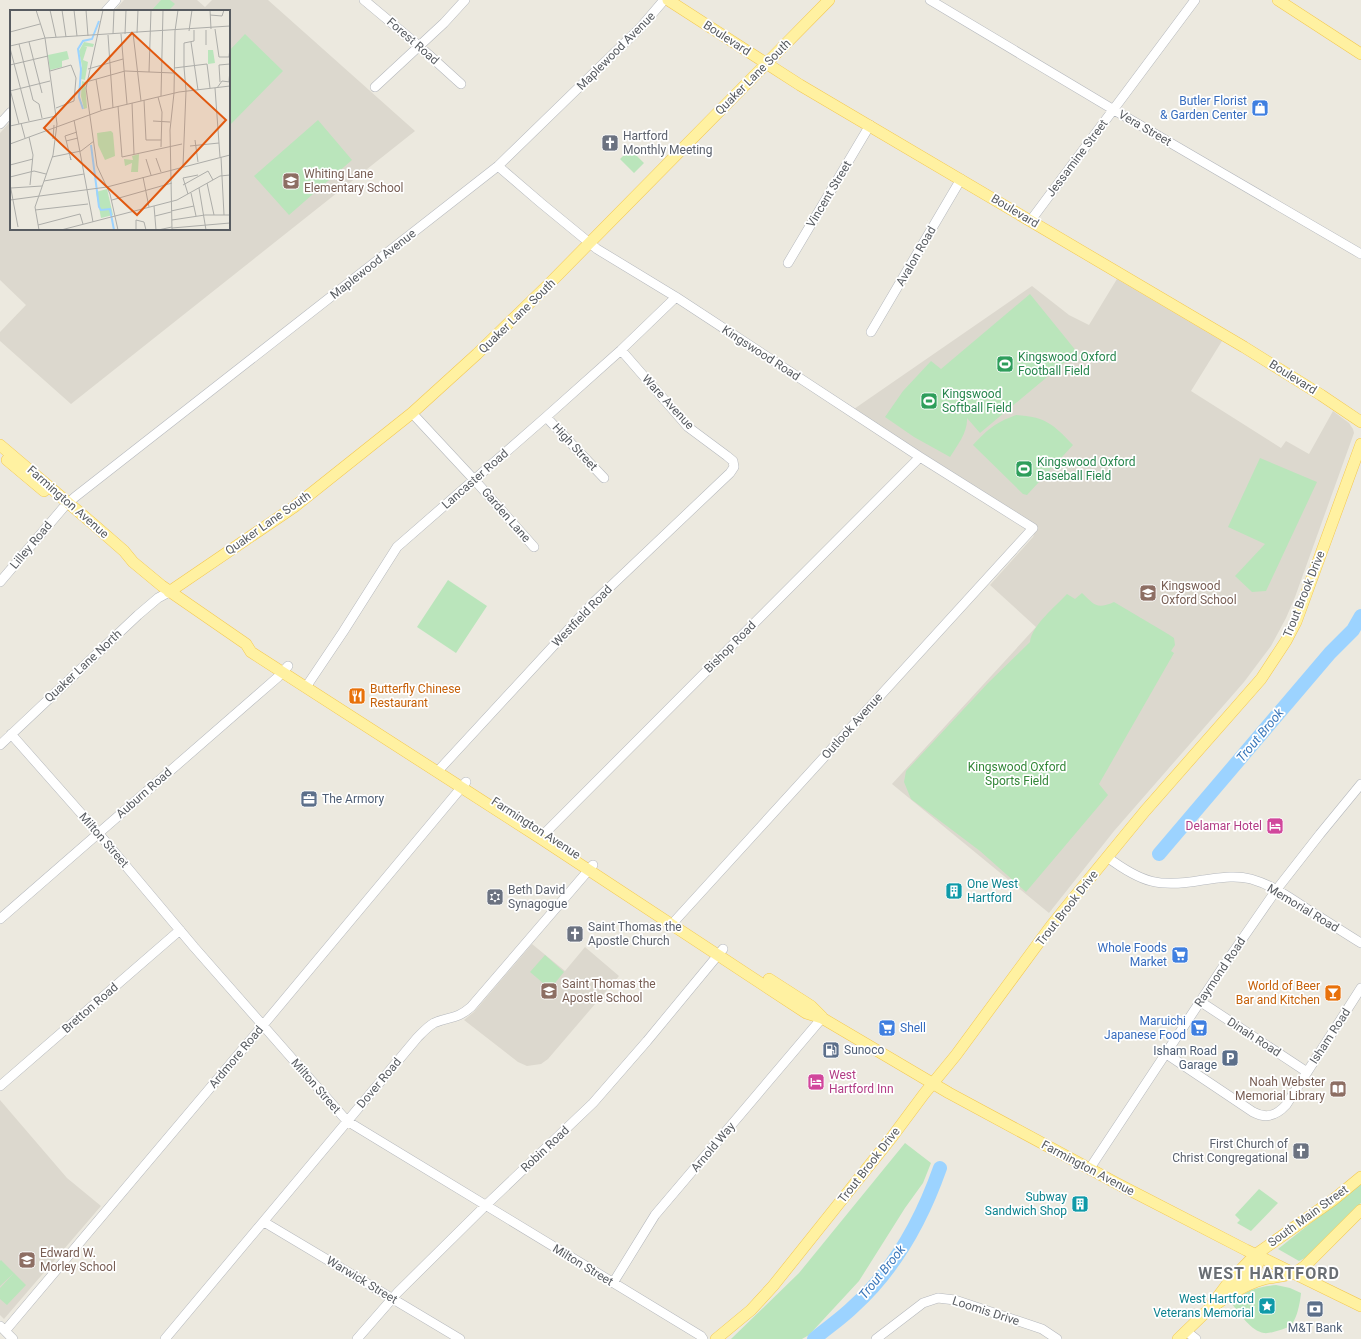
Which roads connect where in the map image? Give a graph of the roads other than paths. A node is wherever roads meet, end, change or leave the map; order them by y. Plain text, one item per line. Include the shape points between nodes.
1 (116, 0) edge
2 (364, 0) edge
3 (465, 0) edge
4 (664, 0) edge
5 (668, 0) edge
6 (829, 0) edge
7 (930, 0) edge
8 (1195, 0) edge
9 (1278, 0) edge
10 (107, 10) edge
11 (419, 46) junction
12 (1360, 52) edge
13 (766, 64) junction
14 (461, 84) dead end
15 (375, 87) dead end
16 (1114, 110) junction
17 (10, 113) edge
18 (0, 124) edge
19 (870, 125) junction
20 (498, 166) junction
21 (961, 179) junction
22 (1031, 220) junction
23 (589, 243) junction
24 (1361, 254) edge
25 (788, 263) dead end
26 (676, 297) junction
27 (871, 332) dead end
28 (621, 350) junction
29 (412, 413) junction
30 (546, 417) junction
31 (1361, 422) edge
32 (1361, 444) edge
33 (0, 445) edge
34 (0, 454) edge
35 (920, 457) junction
36 (734, 467) joint
37 (604, 478) dead end
38 (474, 480) junction
39 (66, 505) junction
40 (1033, 528) joint
41 (534, 547) dead end
42 (0, 582) edge
43 (169, 592) junction
44 (285, 669) junction
45 (309, 684) junction
46 (11, 734) junction
47 (0, 744) edge
48 (439, 769) junction
49 (1361, 784) edge
50 (463, 785) junction
51 (98, 833) junction
52 (542, 836) junction
53 (1106, 857) junction
54 (591, 867) junction
55 (1278, 889) junction
56 (0, 919) edge
57 (674, 921) junction
58 (180, 930) junction
59 (1361, 943) edge
60 (721, 952) junction
61 (1361, 988) edge
62 (1200, 1002) junction
63 (822, 1018) junction
64 (264, 1025) junction
65 (1165, 1053) junction
66 (1307, 1072) junction
67 (932, 1084) junction
68 (0, 1086) edge
69 (347, 1121) junction
70 (1090, 1168) junction
71 (1361, 1177) edge
72 (485, 1206) junction
73 (1361, 1210) edge
74 (264, 1222) junction
75 (1255, 1255) junction
76 (1294, 1273) junction
77 (613, 1283) junction
78 (392, 1298) junction
79 (1361, 1306) edge
80 (1208, 1310) junction
81 (3, 1329) edge
82 (1186, 1331) junction
83 (13, 1339) edge
84 (165, 1339) edge
85 (357, 1339) edge
86 (460, 1339) edge
87 (704, 1339) edge
88 (716, 1339) edge
89 (876, 1339) edge
90 (1057, 1339) edge
91 (1178, 1339) edge
92 (1196, 1339) edge

1 - 10 street
2 - 11 street, Forest Road
3 - 11 street
4 - 20 street, Maplewood Avenue via 641,27
5 - 13 main road, Boulevard
6 - 13 main road, Quaker Lane South
7 - 16 street, Vera Street
8 - 16 street, Jessamine Street
9 - 12 main road
11 - 14 street, Forest Road
11 - 15 street
13 - 19 main road, Boulevard
13 - 23 main road, Quaker Lane South
16 - 22 street, Jessamine Street
16 - 24 street, Vera Street
17 - 18 street
19 - 21 main road, Boulevard
19 - 25 street, Vincent Street
20 - 23 street, Kingswood Road
20 - 39 street, Maplewood Avenue
21 - 22 main road, Boulevard
21 - 27 street, Avalon Road
22 - 31 main road, Boulevard via 1262,358
23 - 26 street, Kingswood Road
23 - 29 main road, Quaker Lane South via 492,340
26 - 28 street, Lancaster Road
26 - 35 street, Kingswood Road
28 - 30 street, Lancaster Road
28 - 36 street, Ware Avenue via 688,427 733,461
29 - 38 street, Garden Lane
29 - 43 main road, Quaker Lane South via 294,507
30 - 37 street, High Street
30 - 38 street, Lancaster Road
32 - 53 main road, Trout Brook Drive via 1296,622 1286,641 1261,679
33 - 39 main road, Farmington Avenue
34 - 39 main road, Farmington Avenue
35 - 40 street, Kingswood Road
35 - 52 street, Bishop Road
36 - 48 street, Westfield Road via 592,604
38 - 41 street, Garden Lane
38 - 45 street, Lancaster Road via 397,547
39 - 42 street, Lilley Road
39 - 43 main road, Farmington Avenue via 124,551 133,562
40 - 57 street, Outlook Avenue
43 - 44 main road, Farmington Avenue via 246,644 251,652
43 - 46 street, Quaker Lane North via 138,615
44 - 45 main road, Farmington Avenue
44 - 51 street, Auburn Road
45 - 48 main road, Farmington Avenue
46 - 47 street, Quaker Lane North
46 - 51 street, Milton Street
48 - 50 main road, Farmington Avenue
49 - 55 street, Raymond Road
50 - 52 main road, Farmington Avenue
50 - 64 street, Ardmore Road
51 - 56 street, Auburn Road
51 - 58 street, Milton Street
52 - 54 main road, Farmington Avenue
53 - 55 street, Memorial Road via 1132,875 1154,882 1185,884 1238,877
53 - 67 main road, Trout Brook Drive
54 - 57 main road, Farmington Avenue
54 - 69 street, Dover Road via 471,1007 460,1016 428,1027
55 - 59 street, Memorial Road
55 - 62 street, Raymond Road
57 - 60 main road, Farmington Avenue
58 - 64 street, Milton Street
58 - 68 street, Bretton Road
60 - 63 main road, Farmington Avenue via 806,1013
60 - 72 street, Robin Road via 593,1103
61 - 66 street, Isham Road
62 - 65 street, Raymond Road
62 - 66 street, Dinah Road
63 - 67 main road, Farmington Avenue
63 - 77 street, Arnold Way via 655,1215
64 - 69 street, Milton Street
64 - 81 street, Ardmore Road
65 - 66 street, Isham Road via 1253,1112 1265,1116 1278,1113 1286,1105
65 - 70 street, Raymond Road
67 - 70 main road, Farmington Avenue
67 - 88 main road, Trout Brook Drive via 774,1286 751,1310
69 - 72 street, Milton Street
69 - 74 street, Dover Road
70 - 75 main road, Farmington Avenue
71 - 75 main road, South Main Street
72 - 77 street, Milton Street
72 - 78 street, Robin Road
73 - 76 main road via 1305,1266
74 - 78 street, Warwick Street
74 - 84 street, Dover Road
75 - 76 main road, Farmington Avenue
75 - 80 main road, South Main Street via 1228,1282
76 - 79 main road, Farmington Avenue
76 - 80 main road via 1259,1280 1237,1290
77 - 87 street, Milton Street
78 - 85 street, Robin Road
78 - 86 street, Warwick Street
80 - 82 main road
81 - 83 street
82 - 91 main road
82 - 92 street
89 - 90 street, Loomis Drive via 923,1303 942,1298 1042,1329

